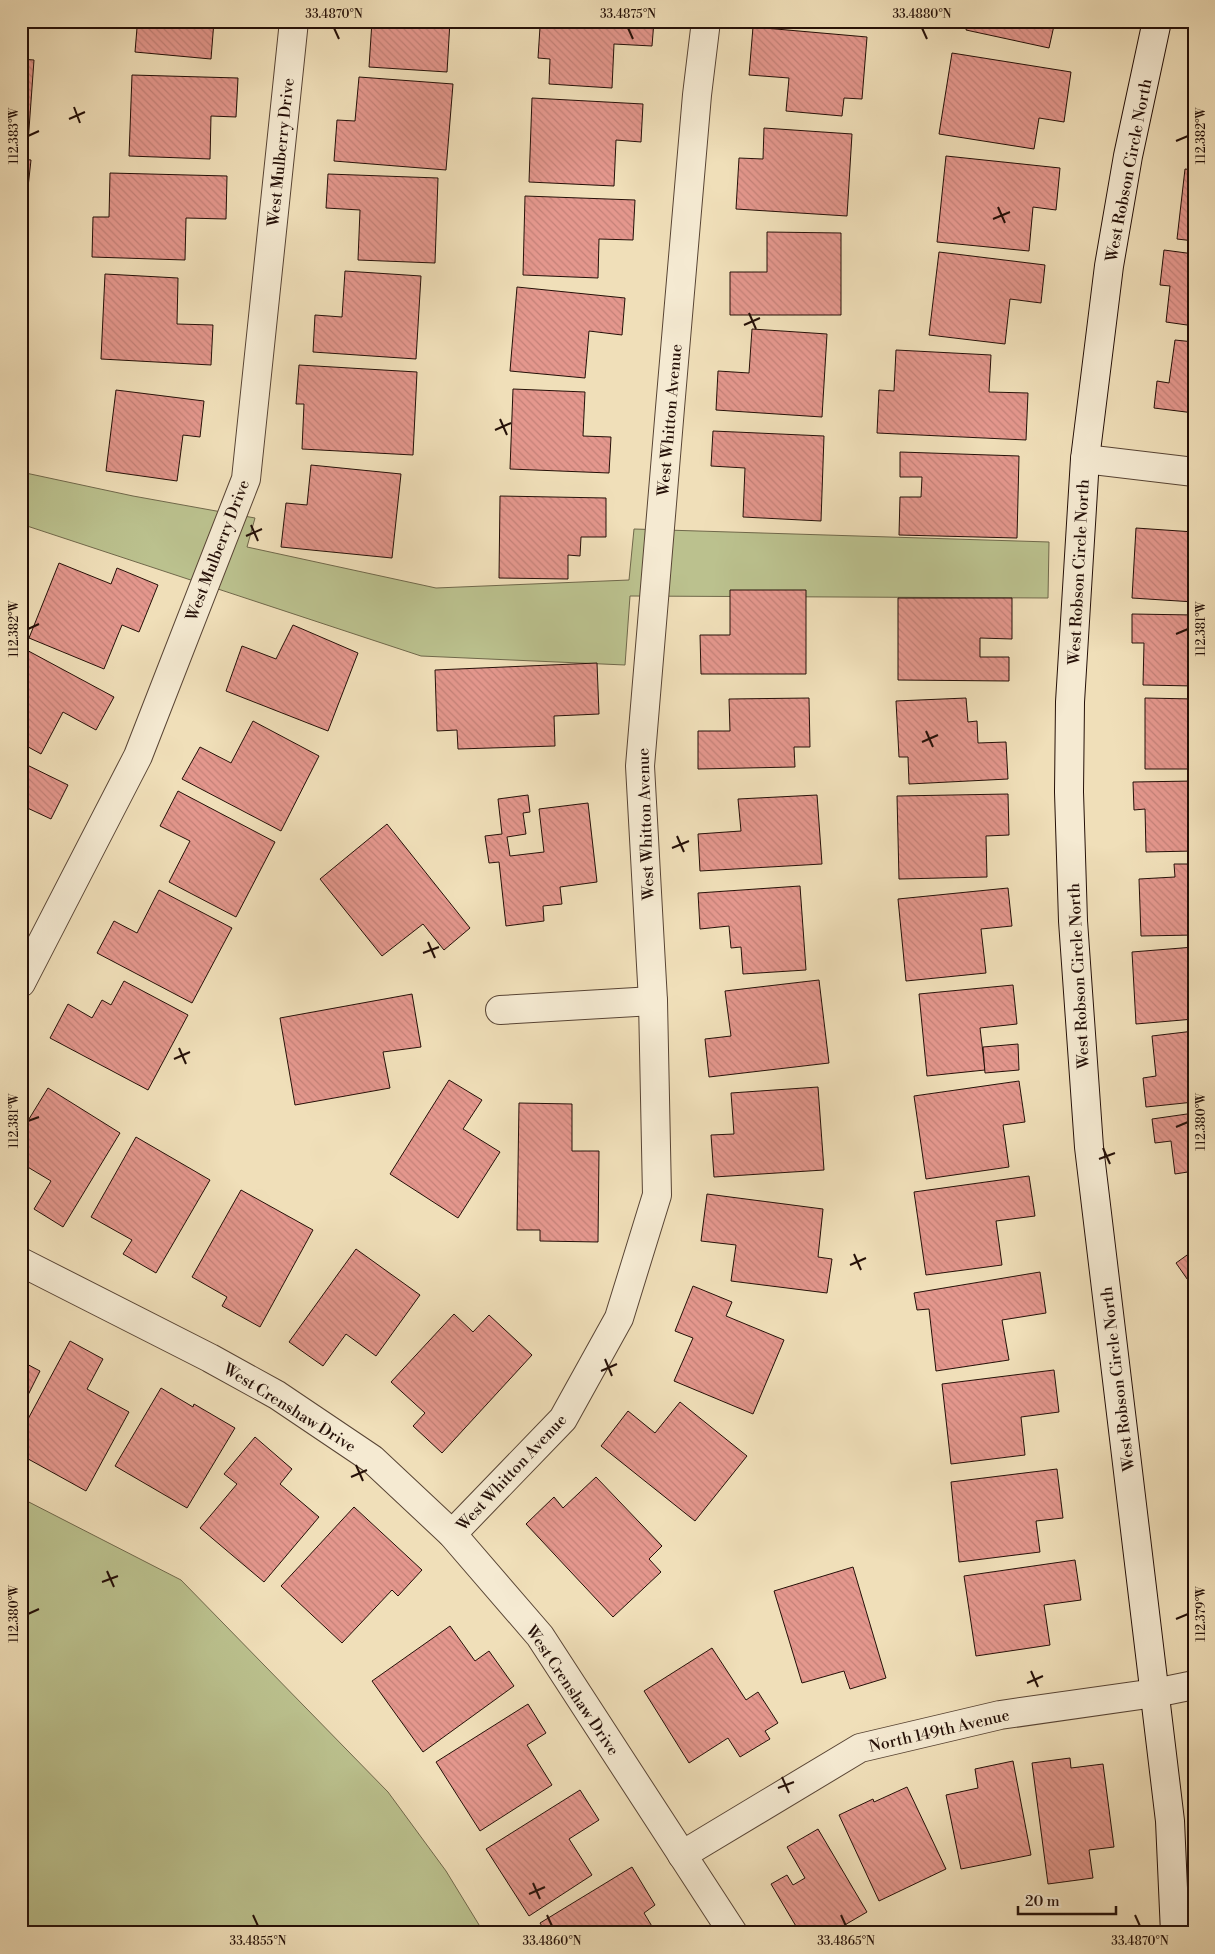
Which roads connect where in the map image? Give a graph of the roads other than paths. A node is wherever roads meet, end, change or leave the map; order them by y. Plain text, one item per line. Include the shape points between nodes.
1 (294, 21) edge
2 (706, 21) edge
3 (1157, 21) edge
4 (1085, 459) junction
5 (1194, 472) edge
6 (21, 984) edge
7 (653, 1001) junction
8 (500, 1010) dead end
9 (21, 1262) edge
10 (452, 1534) junction
11 (1194, 1685) edge
12 (1155, 1693) junction
13 (682, 1854) junction
14 (733, 1933) edge
15 (1175, 1933) edge

1 - 6 street, West Mulberry Drive via 246,480 138,756
2 - 7 street, West Whitton Avenue via 640,766
3 - 4 street, West Robson Circle North via 1128,156 1109,266
4 - 5 street
4 - 12 street, West Robson Circle North via 1070,702 1073,921 1089,1147
7 - 8 street
7 - 10 street, West Whitton Avenue via 657,1194 619,1318 564,1419
9 - 10 street, West Crenshaw Drive via 277,1395 372,1459
10 - 13 street, West Crenshaw Drive via 540,1636
11 - 12 street, North 149th Avenue
12 - 13 street, North 149th Avenue via 1000,1715 860,1748
12 - 15 street, West Robson Circle North via 1170,1821
13 - 14 street, West Crenshaw Drive

